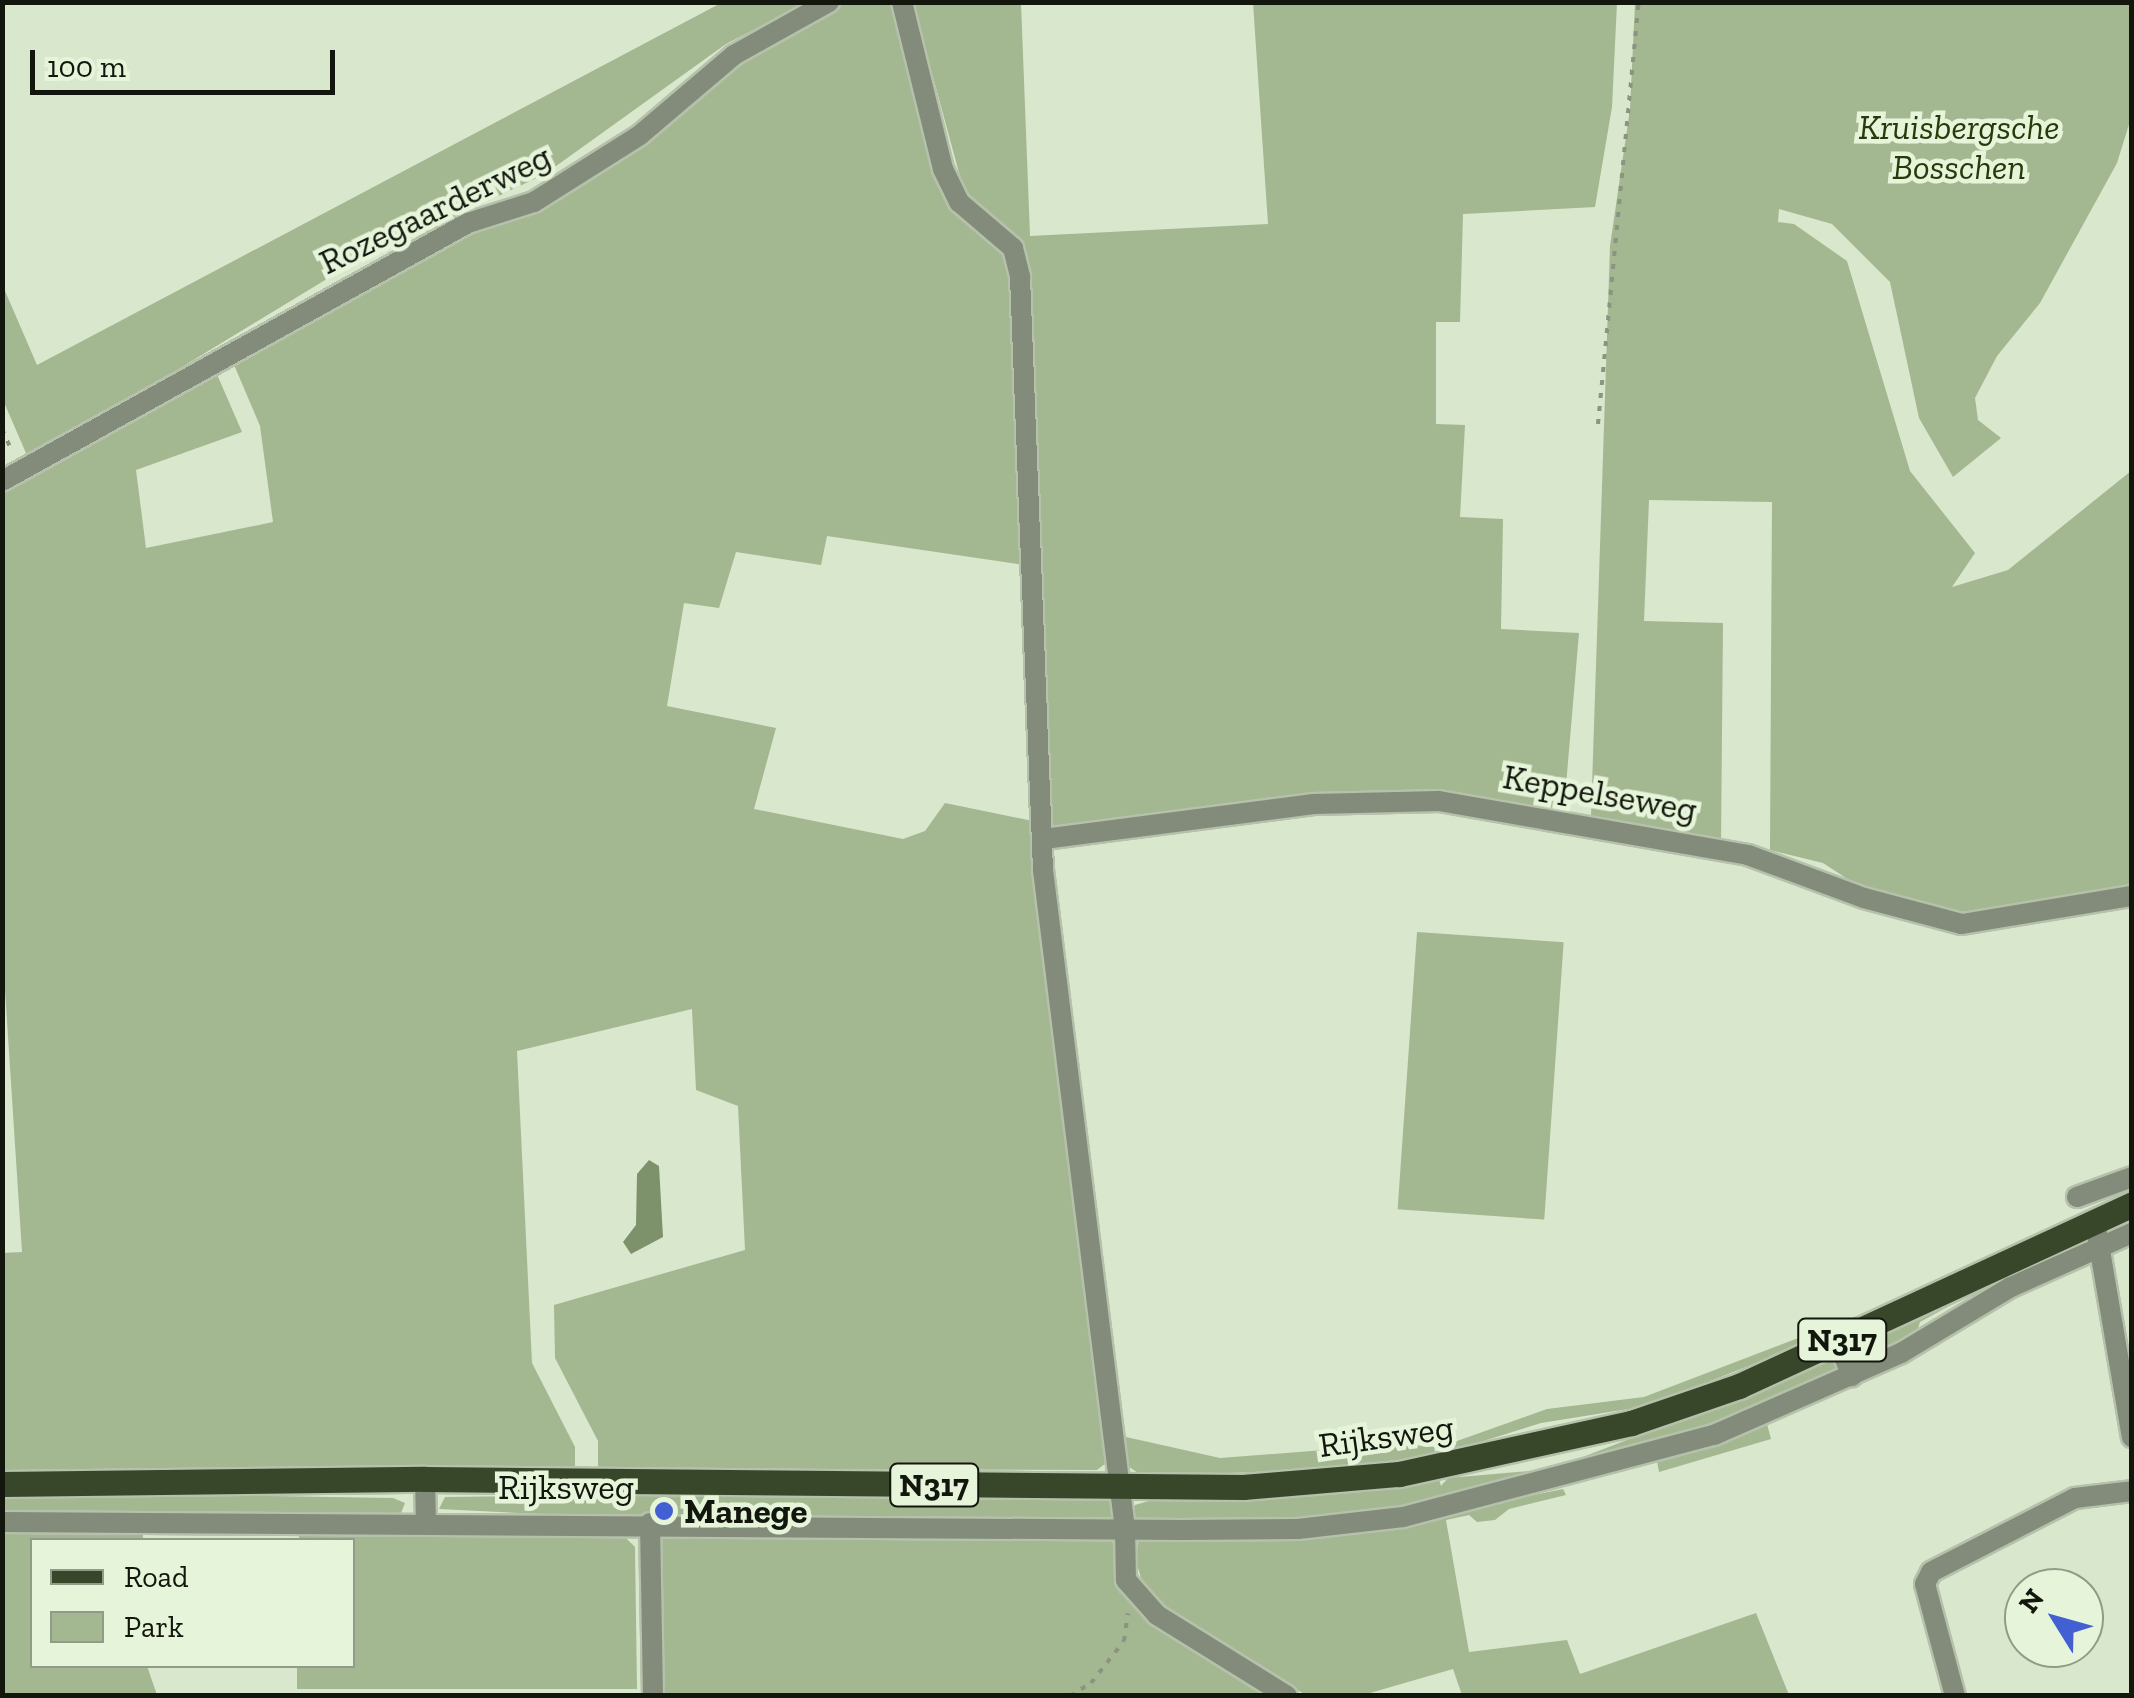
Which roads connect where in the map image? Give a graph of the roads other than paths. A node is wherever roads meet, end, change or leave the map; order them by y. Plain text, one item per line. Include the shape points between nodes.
1 (829, 2) edge
2 (902, 2) edge
3 (2, 481) edge
4 (1044, 838) junction
5 (2132, 896) edge
6 (2132, 1177) edge
7 (2076, 1197) dead end
8 (2132, 1204) edge
9 (2092, 1218) junction
10 (2132, 1234) edge
11 (2101, 1245) junction
12 (1838, 1342) junction
13 (1852, 1376) junction
14 (2132, 1438) edge
15 (425, 1479) junction
16 (2, 1484) edge
17 (1120, 1487) junction
18 (2132, 1490) edge
19 (2, 1522) edge
20 (426, 1522) junction
21 (650, 1523) junction
22 (1125, 1529) junction
23 (653, 1696) edge
24 (1286, 1696) edge
25 (1955, 1696) edge

1 - 3 street, Rozegaarderweg via 734,54 640,135 534,202 468,223
2 - 4 street via 943,170 959,202 1013,248 1020,277
4 - 5 street, Keppelseweg via 1314,804 1439,801 1748,854 1864,898 1962,924
4 - 17 street
6 - 7 street
8 - 9 main road, N317
9 - 11 street
9 - 12 main road, N317
10 - 11 street
11 - 13 street
11 - 14 street
12 - 13 street
12 - 17 main road, Rijksweg / N317 via 1739,1386 1428,1469 1318,1482
13 - 22 street, Rijksweg via 1714,1436 1449,1509 1298,1529
15 - 16 main road, Rijksweg / N317
15 - 17 main road, Rijksweg / N317
15 - 20 street
17 - 22 street
18 - 25 street via 2076,1498 1931,1572 1925,1584
19 - 20 street, Rijksweg
20 - 21 street, Rijksweg
21 - 22 street, Rijksweg
21 - 23 street
22 - 24 street via 1132,1594

